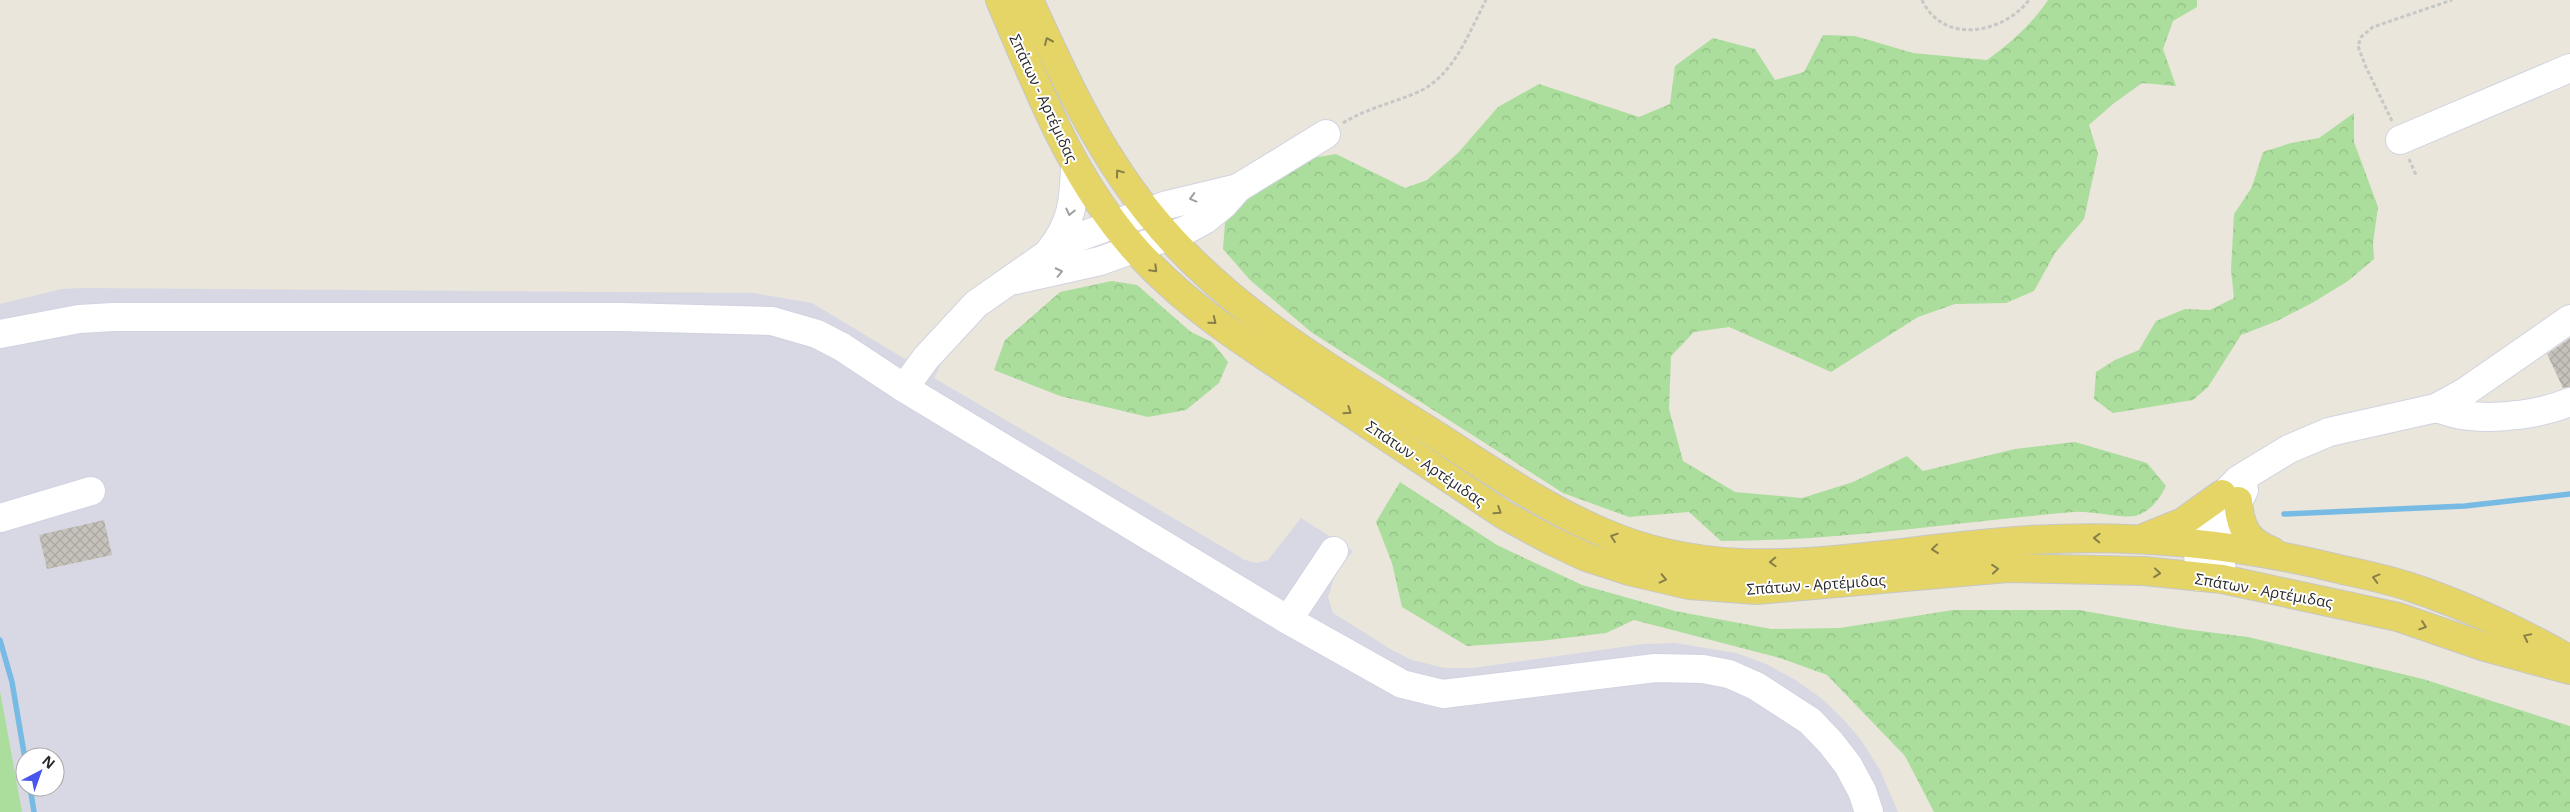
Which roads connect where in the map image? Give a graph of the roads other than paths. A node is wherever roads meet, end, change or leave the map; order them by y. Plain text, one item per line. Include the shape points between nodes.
1 (1000, 0) edge
2 (1029, 0) edge
3 (2570, 68) edge
4 (1326, 134) road end
5 (2400, 140) road end
6 (1075, 165) junction
7 (1238, 188) junction
8 (1148, 212) junction
9 (1115, 224) junction
10 (1169, 236) junction
11 (1134, 248) junction
12 (1049, 253) junction
13 (1012, 280) junction
14 (2570, 319) edge
15 (0, 334) edge
16 (904, 388) junction
17 (2570, 402) edge
18 (2436, 408) junction
19 (91, 491) dead end
20 (2230, 498) junction
21 (0, 518) edge
22 (2138, 540) junction
23 (2209, 545) junction
24 (1334, 551) dead end
25 (2282, 555) junction
26 (2210, 578) junction
27 (1288, 620) junction
28 (2570, 659) edge
29 (2570, 670) edge
30 (1869, 812) edge

1 - 6 main road, Σπάτων - Αρτέμιδας
8 -> 2 main road, Σπάτων - Αρτέμιδας via 1107,157 1066,83
3 - 5 street
4 - 7 street
6 - 9 main road, Σπάτων - Αρτέμιδας
6 -> 12 street via 1071,214
7 -> 8 street
7 - 10 street via 1206,219
8 - 9 street
8 - 10 main road, Σπάτων - Αρτέμιδας
9 - 11 main road, Σπάτων - Αρτέμιδας
9 - 12 street
10 - 11 street
22 -> 10 main road, Σπάτων - Αρτέμιδας via 2006,541 1826,561 1742,563 1677,556 1640,545 1603,533 1533,497 1285,340 1245,310
13 -> 11 street via 1071,269
11 -> 26 main road, Σπάτων - Αρτέμιδας via 1175,290 1222,328 1504,515 1552,541 1629,571 1689,585 1757,590 2007,568 2144,571
12 - 13 street
13 - 16 street via 994,290 959,321
14 - 18 street via 2465,392
15 - 16 street via 80,319 113,317 743,319 772,321 817,334
16 - 27 street
17 - 18 street via 2554,409 2507,415 2470,416
18 - 20 street via 2330,432 2260,468
19 - 21 street
20 - 22 main road
20 - 23 street via 2210,509 2203,523
20 - 25 main road via 2248,538
22 - 23 main road, Σπάτων - Αρτέμιδας
23 - 25 main road, Σπάτων - Αρτέμιδας
23 - 26 street
24 - 27 street
28 -> 25 main road, Σπάτων - Αρτέμιδας via 2492,620 2411,587
26 -> 29 main road, Σπάτων - Αρτέμιδας via 2398,617 2485,647
27 - 30 street via 1402,684 1443,694 1655,668 1694,668 1729,674 1756,686 1810,722 1848,765

